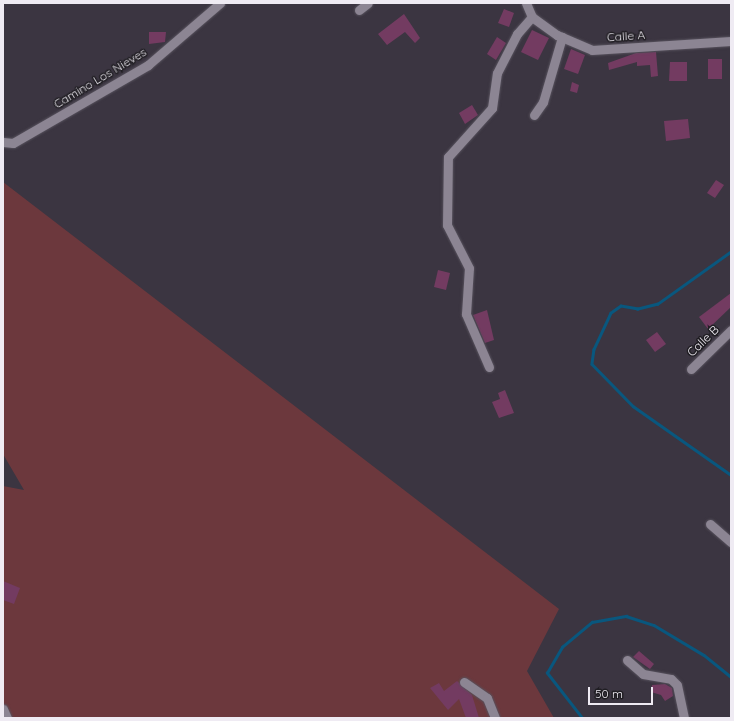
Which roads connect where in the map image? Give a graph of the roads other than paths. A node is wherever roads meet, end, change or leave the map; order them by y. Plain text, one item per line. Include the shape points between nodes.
1 (220, 3) edge
2 (368, 3) edge
3 (526, 3) edge
4 (359, 10) dead end
5 (532, 18) junction
6 (562, 37) junction
7 (731, 41) edge
8 (534, 116) dead end
9 (3, 142) edge
10 (731, 330) edge
11 (489, 367) dead end
12 (691, 369) dead end
13 (710, 524) dead end
14 (731, 542) edge
15 (627, 660) dead end
16 (464, 682) dead end
17 (3, 709) edge
18 (7, 718) edge
19 (495, 718) edge
20 (684, 718) edge

1 - 9 street, Camino Los Nieves via 148,65 13,143
2 - 4 street
3 - 5 street
5 - 6 street, Calle A
5 - 11 street via 517,34 497,73 492,108 448,157 447,225 469,268 466,314
6 - 7 street, Calle A via 592,50
6 - 8 street via 543,102
10 - 12 street, Calle B
13 - 14 street
15 - 20 street via 643,674 671,679 677,685
16 - 19 street via 487,698
17 - 18 street

